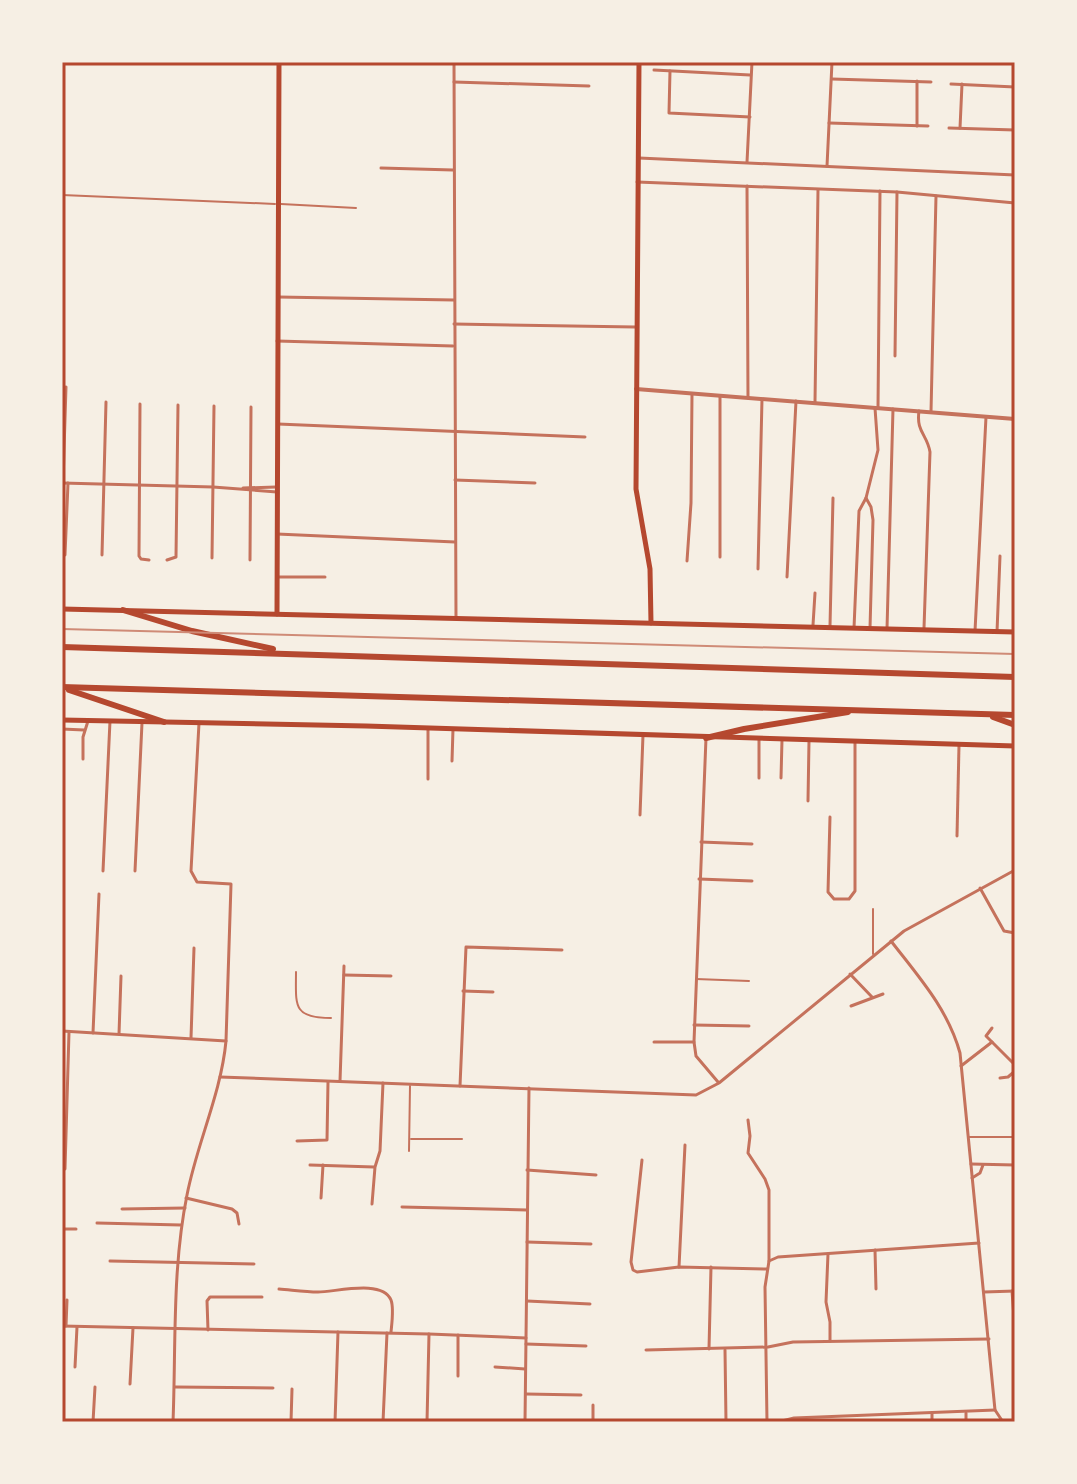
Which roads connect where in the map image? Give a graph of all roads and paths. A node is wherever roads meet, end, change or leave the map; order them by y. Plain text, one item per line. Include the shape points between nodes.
1 (279, 62) edge
2 (454, 62) edge
3 (639, 62) edge
4 (752, 62) edge
5 (832, 62) edge
6 (654, 70) dead end
7 (670, 71) junction
8 (751, 75) junction
9 (832, 79) junction
10 (917, 81) junction
11 (454, 82) junction
12 (931, 82) dead end
13 (951, 84) dead end
14 (962, 84) junction
15 (589, 86) dead end
16 (1015, 87) edge
17 (750, 117) junction
18 (829, 123) junction
19 (917, 126) junction
20 (928, 126) dead end
21 (949, 128) dead end
22 (960, 128) junction
23 (1015, 130) edge
24 (638, 158) junction
25 (747, 163) junction
26 (827, 167) junction
27 (381, 168) dead end
28 (454, 170) junction
29 (1015, 175) edge
30 (637, 182) junction
31 (747, 186) junction
32 (818, 190) junction
33 (880, 191) junction
34 (897, 192) junction
35 (62, 195) edge
36 (936, 196) junction
37 (1015, 203) edge
38 (278, 204) junction
39 (356, 208) dead end
40 (278, 297) junction
41 (454, 300) junction
42 (454, 324) junction
43 (635, 327) junction
44 (277, 341) junction
45 (454, 346) junction
46 (895, 356) dead end
47 (66, 387) dead end
48 (636, 389) junction
49 (692, 394) junction
50 (720, 396) junction
51 (748, 398) junction
52 (762, 399) junction
53 (796, 401) junction
54 (106, 402) dead end
55 (815, 402) junction
56 (140, 404) dead end
57 (178, 405) dead end
58 (214, 406) dead end
59 (251, 407) dead end
60 (877, 408) junction
61 (893, 409) junction
62 (919, 411) junction
63 (931, 412) junction
64 (986, 417) junction
65 (1015, 419) edge
66 (278, 424) junction
67 (455, 431) junction
68 (585, 437) dead end
69 (455, 480) junction
70 (64, 483) edge
71 (535, 483) dead end
72 (104, 484) junction
73 (140, 485) junction
74 (176, 486) junction
75 (213, 487) junction
76 (250, 489) junction
77 (277, 490) junction
78 (833, 498) dead end
79 (866, 498) junction
80 (277, 534) junction
81 (455, 542) junction
82 (65, 555) dead end
83 (102, 555) dead end
84 (1000, 556) dead end
85 (720, 557) dead end
86 (212, 558) dead end
87 (149, 560) dead end
88 (167, 560) dead end
89 (250, 560) dead end
90 (687, 561) dead end
91 (758, 569) dead end
92 (278, 577) junction
93 (325, 577) dead end
94 (787, 577) dead end
95 (815, 593) dead end
96 (62, 609) edge
97 (123, 610) junction
98 (277, 614) junction
99 (456, 619) junction
100 (651, 623) junction
101 (813, 627) junction
102 (830, 628) junction
103 (854, 628) junction
104 (870, 629) junction
105 (887, 629) junction
106 (924, 630) junction
107 (975, 631) junction
108 (998, 632) junction
109 (1015, 634) edge
110 (62, 647) edge
111 (296, 653) junction
112 (1015, 677) edge
113 (62, 688) edge
114 (864, 710) junction
115 (986, 714) junction
116 (1015, 715) edge
117 (62, 720) edge
118 (88, 721) junction
119 (110, 721) junction
120 (142, 722) junction
121 (164, 722) junction
122 (199, 723) junction
123 (1015, 725) edge
124 (428, 728) junction
125 (62, 729) edge
126 (453, 729) junction
127 (84, 730) junction
128 (643, 735) junction
129 (706, 738) junction
130 (759, 739) junction
131 (782, 740) junction
132 (809, 741) junction
133 (855, 742) junction
134 (959, 745) junction
135 (1015, 746) edge
136 (83, 759) dead end
137 (452, 761) dead end
138 (759, 778) dead end
139 (781, 778) dead end
140 (428, 779) dead end
141 (808, 801) dead end
142 (640, 815) dead end
143 (830, 817) dead end
144 (957, 836) dead end
145 (701, 842) junction
146 (752, 844) dead end
147 (1015, 870) edge
148 (103, 871) dead end
149 (135, 871) dead end
150 (699, 879) junction
151 (752, 881) dead end
152 (980, 888) junction
153 (99, 894) dead end
154 (873, 909) dead end
155 (1015, 933) edge
156 (891, 941) junction
157 (194, 948) dead end
158 (562, 950) dead end
159 (873, 954) junction
160 (344, 966) dead end
161 (296, 972) dead end
162 (850, 974) junction
163 (344, 975) junction
164 (121, 976) dead end
165 (391, 976) dead end
166 (695, 979) junction
167 (749, 981) dead end
168 (463, 991) junction
169 (493, 992) dead end
170 (883, 994) dead end
171 (873, 998) junction
172 (851, 1006) dead end
173 (331, 1018) dead end
174 (694, 1025) junction
175 (749, 1026) dead end
176 (992, 1028) dead end
177 (62, 1031) edge
178 (69, 1032) junction
179 (93, 1033) junction
180 (119, 1034) junction
181 (191, 1038) junction
182 (226, 1041) junction
183 (654, 1042) dead end
184 (694, 1042) junction
185 (992, 1042) junction
186 (961, 1066) junction
187 (1015, 1068) edge
188 (220, 1077) junction
189 (1000, 1078) dead end
190 (328, 1080) junction
191 (340, 1081) junction
192 (383, 1083) junction
193 (719, 1083) junction
194 (410, 1084) junction
195 (460, 1086) junction
196 (529, 1088) junction
197 (748, 1120) dead end
198 (968, 1137) junction
199 (1015, 1137) edge
200 (410, 1139) junction
201 (462, 1139) dead end
202 (297, 1141) dead end
203 (685, 1145) dead end
204 (409, 1151) dead end
205 (642, 1160) dead end
206 (971, 1164) junction
207 (310, 1165) dead end
208 (323, 1165) junction
209 (983, 1165) junction
210 (1015, 1165) edge
211 (375, 1167) junction
212 (65, 1169) dead end
213 (527, 1170) junction
214 (596, 1175) dead end
215 (972, 1178) junction
216 (186, 1198) junction
217 (321, 1198) dead end
218 (372, 1204) dead end
219 (402, 1207) dead end
220 (185, 1208) junction
221 (122, 1209) dead end
222 (527, 1210) junction
223 (97, 1223) dead end
224 (239, 1224) dead end
225 (182, 1225) junction
226 (62, 1229) edge
227 (76, 1229) dead end
228 (527, 1242) junction
229 (980, 1243) junction
230 (591, 1244) dead end
231 (875, 1250) junction
232 (828, 1254) junction
233 (110, 1261) dead end
234 (769, 1261) junction
235 (179, 1262) junction
236 (254, 1264) dead end
237 (679, 1267) junction
238 (711, 1267) junction
239 (767, 1269) junction
240 (279, 1289) dead end
241 (876, 1289) dead end
242 (1013, 1291) edge
243 (984, 1292) junction
244 (262, 1297) dead end
245 (67, 1300) dead end
246 (527, 1301) junction
247 (590, 1304) dead end
248 (64, 1326) edge
249 (77, 1327) junction
250 (133, 1328) junction
251 (177, 1329) junction
252 (208, 1330) junction
253 (1015, 1331) edge
254 (338, 1332) junction
255 (389, 1333) junction
256 (429, 1334) junction
257 (458, 1335) junction
258 (526, 1338) junction
259 (989, 1339) junction
260 (830, 1341) junction
261 (526, 1344) junction
262 (586, 1346) dead end
263 (768, 1347) junction
264 (709, 1349) junction
265 (725, 1349) junction
266 (646, 1350) dead end
267 (75, 1367) dead end
268 (495, 1367) dead end
269 (525, 1369) junction
270 (458, 1376) dead end
271 (130, 1384) dead end
272 (95, 1387) dead end
273 (175, 1387) junction
274 (273, 1388) dead end
275 (292, 1389) dead end
276 (526, 1394) junction
277 (581, 1395) dead end
278 (593, 1405) dead end
279 (995, 1410) junction
280 (966, 1413) junction
281 (932, 1414) junction
282 (896, 1415) junction
283 (834, 1419) edge
284 (93, 1422) edge
285 (173, 1422) edge
286 (291, 1422) edge
287 (335, 1422) edge
288 (383, 1422) edge
289 (427, 1422) edge
290 (525, 1422) edge
291 (593, 1422) edge
292 (726, 1422) edge
293 (767, 1422) edge
294 (778, 1422) edge
295 (896, 1422) edge
296 (932, 1422) edge
297 (966, 1422) edge
298 (1003, 1422) edge

1 - 38 main road
2 - 11 street
3 - 24 main road
4 - 8 street
5 - 9 street
6 - 7 street
7 - 8 street
7 - 17 street via 669,113
8 - 17 street
9 - 10 street
9 - 18 street
10 - 12 street
10 - 19 street
11 - 15 street
11 - 28 street
13 - 14 street
14 - 16 street
14 - 22 street
17 - 25 street
18 - 19 street
18 - 26 street
19 - 20 street
21 - 22 street
22 - 23 street
24 - 25 street
24 - 30 main road
25 - 26 street
26 - 29 street
27 - 28 street
28 - 41 street
30 - 31 street
30 - 43 main road
31 - 32 street
31 - 51 street
32 - 33 street
32 - 55 street
33 - 34 street
33 - 60 street
34 - 36 street
34 - 46 street
35 - 38 lane
36 - 37 street
36 - 63 street
38 - 39 lane
38 - 40 main road
40 - 41 street
40 - 44 main road
41 - 42 street
42 - 43 street
42 - 45 street
43 - 48 main road
44 - 45 street
44 - 66 main road
45 - 67 street
47 - 70 street
48 - 49 street
48 - 100 main road via 636,489 650,569
49 - 50 street
49 - 90 street
50 - 51 street
50 - 85 street
51 - 52 street
52 - 53 street
52 - 91 street
53 - 55 street
53 - 94 street
54 - 72 street
55 - 60 street
56 - 73 street
57 - 74 street
58 - 75 street
59 - 76 street
60 - 61 street
60 - 79 street via 879,447
61 - 62 street
61 - 105 street
62 - 63 street
62 - 106 street via 917,425 930,452
63 - 64 street
64 - 65 street
64 - 107 street
66 - 67 street
66 - 77 main road
67 - 68 street
67 - 69 street
69 - 71 street
69 - 81 street
70 - 72 street
70 - 82 street
72 - 73 street
72 - 83 street
73 - 74 street
73 - 87 street via 139,556
74 - 75 street
74 - 88 street via 176,557
75 - 76 street
75 - 86 street
76 - 77 street
76 - 89 street
77 - 80 main road
78 - 102 street
79 - 103 street via 859,511
79 - 104 street via 873,520
80 - 81 street
80 - 92 main road
81 - 99 street
84 - 108 street
92 - 93 street
92 - 98 main road
95 - 101 street
96 - 97 main road
97 - 98 main road
97 - 111 highway
98 - 99 main road
99 - 100 main road
100 - 101 main road
101 - 102 main road
102 - 103 main road
103 - 104 main road
104 - 105 main road
105 - 106 main road
106 - 107 main road
107 - 108 main road
108 - 109 main road
110 - 111 highway
111 - 112 highway
113 - 114 highway
113 - 121 highway
114 - 115 highway
114 - 129 highway
115 - 116 highway
115 - 123 highway
117 - 118 main road
118 - 119 main road
118 - 127 street
119 - 120 main road
119 - 148 street
120 - 121 main road
120 - 149 street
121 - 122 main road
122 - 124 main road
122 - 182 street via 191,871 197,882 231,884
124 - 126 main road
124 - 140 street
125 - 127 street
126 - 128 main road
126 - 137 street
127 - 136 street
128 - 129 main road
128 - 142 street
129 - 130 main road
129 - 145 street
130 - 131 main road
130 - 138 street
131 - 132 main road
131 - 139 street
132 - 133 main road
132 - 141 street
133 - 134 main road
133 - 143 street via 855,891 849,899 834,899 828,892
134 - 135 main road
134 - 144 street
145 - 146 street
145 - 150 street
147 - 152 street
150 - 151 street
150 - 166 street
152 - 155 street via 1004,931
152 - 156 street
153 - 179 street
154 - 159 lane
156 - 159 street
156 - 186 street via 944,1011
157 - 181 street
158 - 168 street via 466,947
159 - 162 street
160 - 163 street
161 - 173 lane via 299,1010 306,1016
162 - 171 street
162 - 193 street
163 - 165 street
163 - 191 street
164 - 180 street
166 - 167 lane
166 - 174 street
168 - 169 street
168 - 195 street
170 - 171 street
171 - 172 street
174 - 175 street
174 - 184 street
176 - 185 street via 986,1034
177 - 178 street
178 - 179 street
178 - 212 street
179 - 180 street
180 - 181 street
181 - 182 street
182 - 188 street
183 - 184 street
184 - 193 street via 696,1056
185 - 186 street
185 - 187 street
186 - 198 street
187 - 189 street
188 - 190 street
188 - 216 street
190 - 191 street
190 - 202 street via 327,1140
191 - 192 street
192 - 194 street
192 - 211 street
193 - 196 street via 691,1095
194 - 195 street
194 - 200 lane
195 - 196 street
196 - 213 street
197 - 234 street via 748,1153 769,1190
198 - 199 lane
198 - 206 street
200 - 201 lane
200 - 204 lane
203 - 237 street
205 - 237 street via 631,1268 637,1272
206 - 209 street
206 - 215 street
207 - 208 street
208 - 211 street
208 - 217 street
209 - 210 street
209 - 215 street
211 - 218 street
213 - 214 street
213 - 222 street
215 - 229 street
216 - 220 street
216 - 224 street via 232,1209
219 - 222 street
220 - 221 street
220 - 225 street
222 - 228 street
223 - 225 street
225 - 235 street
226 - 227 street
228 - 230 street
228 - 246 street
229 - 231 street
229 - 243 street
231 - 232 street
231 - 241 street
232 - 234 street
232 - 260 street
233 - 235 street
234 - 239 street
235 - 236 street
235 - 251 street
237 - 238 street
238 - 239 street
238 - 264 street
239 - 263 street
240 - 255 street via 379,1289 391,1302
242 - 243 street
242 - 253 street
243 - 259 street
244 - 252 street via 208,1298
245 - 248 street
246 - 247 street
246 - 258 street
248 - 249 street
249 - 250 street
249 - 267 street
250 - 251 street
250 - 271 street
251 - 252 street
251 - 273 street
252 - 254 street
254 - 255 street
254 - 287 street
255 - 256 street
255 - 288 street
256 - 257 street
256 - 289 street
257 - 258 street
257 - 270 street
258 - 261 street
259 - 260 street
259 - 279 street
260 - 263 street
261 - 262 street
261 - 269 street
263 - 265 street
263 - 293 street
264 - 265 street
264 - 266 street
265 - 292 street
268 - 269 street
269 - 276 street
272 - 284 street
273 - 274 street
273 - 285 street
275 - 286 street
276 - 277 street
276 - 290 street
278 - 291 street
279 - 280 street
279 - 298 street
280 - 281 street
280 - 297 street
281 - 282 street
281 - 296 street
282 - 283 street
282 - 295 street
283 - 294 street

